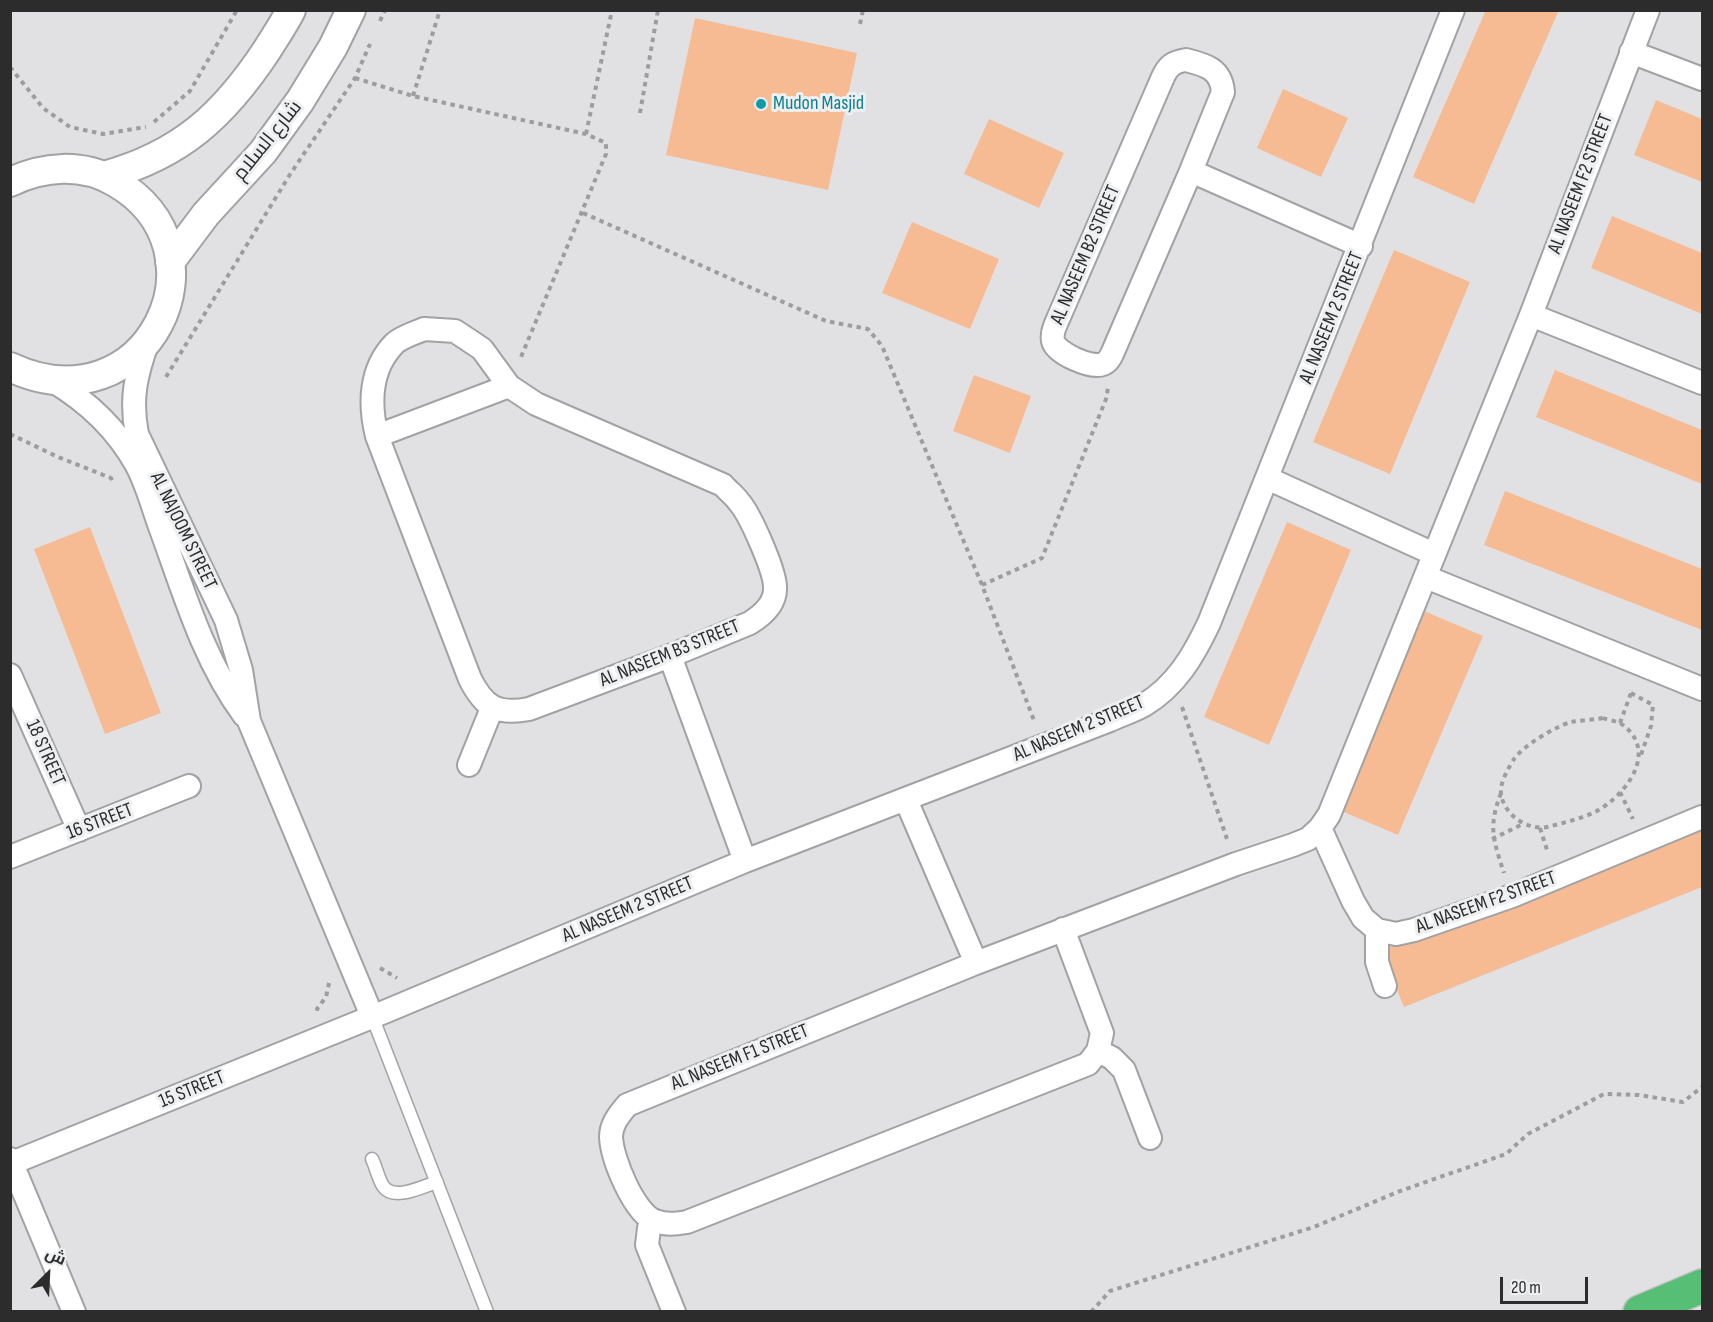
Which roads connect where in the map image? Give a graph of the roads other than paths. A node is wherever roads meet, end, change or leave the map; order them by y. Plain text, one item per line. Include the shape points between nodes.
1 (291, 10) edge
2 (351, 10) edge
3 (1453, 10) edge
4 (1648, 10) edge
5 (1631, 52) junction
6 (1702, 79) edge
7 (1191, 171) junction
8 (104, 176) junction
9 (10, 182) edge
10 (1361, 246) junction
11 (170, 262) junction
12 (1531, 315) junction
13 (148, 341) junction
14 (10, 367) edge
15 (53, 381) junction
16 (1702, 383) edge
17 (508, 386) junction
18 (377, 436) junction
19 (1267, 478) junction
20 (1434, 554) junction
21 (1426, 577) junction
22 (219, 606) junction
23 (193, 616) junction
24 (670, 656) junction
25 (10, 675) edge
26 (1702, 689) edge
27 (492, 708) junction
28 (249, 721) junction
29 (469, 765) dead end
30 (189, 786) dead end
31 (906, 800) junction
32 (1702, 818) edge
33 (1320, 828) junction
34 (79, 830) junction
35 (10, 857) edge
36 (745, 861) junction
37 (1236, 864) joint
38 (1064, 929) junction
39 (1377, 930) junction
40 (976, 963) junction
41 (1385, 986) dead end
42 (372, 1016) junction
43 (1098, 1051) junction
44 (1150, 1138) dead end
45 (372, 1159) dead end
46 (11, 1161) edge
47 (437, 1182) junction
48 (653, 1220) junction
49 (1702, 1286) edge
50 (74, 1311) edge
51 (487, 1311) edge
52 (674, 1311) edge
53 (1640, 1311) edge

1 - 8 street via 254,69 216,116 157,158
2 - 11 street, شارع السلام via 333,47 282,127
3 - 10 street, AL NASEEM 2 STREET
4 - 5 street, AL NASEEM F2 STREET
5 - 6 street
5 - 12 street, AL NASEEM F2 STREET
7 - 7 street, AL NASEEM B2 STREET via 1223,92 1216,72 1186,60 1175,62 1163,77 1052,334 1058,349 1094,366 1108,360
7 - 10 street
8 - 9 street via 81,169 57,168
8 - 11 street via 129,190 149,210 163,234
10 - 19 street, AL NASEEM 2 STREET
11 - 13 street via 170,290 163,317
12 - 16 street
12 - 20 street, AL NASEEM F2 STREET
13 - 15 street via 129,360 106,373 80,381
13 - 22 street, AL NAJOOM STREET via 133,400 137,434
14 - 15 street
15 - 23 street, AL NAJOOM STREET via 105,421 137,466
17 - 18 street
17 - 18 street, AL NASEEM B3 STREET via 482,349 455,331 424,329 395,342 377,368 372,416
17 - 24 street, AL NASEEM B3 STREET via 536,404 723,485 741,503 772,573 776,589 772,604 750,622
18 - 27 street, AL NASEEM B3 STREET via 470,678 478,696
19 - 20 street
19 - 31 street, AL NASEEM 2 STREET via 1195,654 1173,681 1144,704
20 - 21 street, AL NASEEM F2 STREET
21 - 26 street
21 - 33 street, AL NASEEM F2 STREET via 1329,815
22 - 23 street
22 - 28 street, AL NAJOOM STREET via 238,662
23 - 28 street, AL NAJOOM STREET via 219,676
24 - 27 street, AL NASEEM B3 STREET via 529,709 510,712
24 - 36 street
25 - 34 street, 18 STREET
27 - 29 street
28 - 42 street, AL NAJOOM STREET
30 - 34 street, 16 STREET
31 - 36 street, AL NASEEM 2 STREET
31 - 40 street
32 - 39 street, AL NASEEM F2 STREET via 1512,896 1414,930 1396,934
33 - 37 street, AL NASEEM F2 STREET via 1308,839
33 - 39 street via 1353,901 1363,918
34 - 35 street, 16 STREET
36 - 42 street, AL NASEEM 2 STREET
37 - 38 street, AL NASEEM F1 STREET
38 - 40 street, AL NASEEM F1 STREET
38 - 43 street via 1102,1033
39 - 41 street via 1377,962
40 - 48 street, AL NASEEM F1 STREET via 627,1105 615,1119 611,1136 614,1153 638,1209
42 - 46 street, 15 STREET
42 - 47 lane
43 - 44 street via 1124,1070
43 - 48 street via 1088,1064 687,1222 669,1225
45 - 47 lane via 384,1188 390,1191 403,1192
46 - 50 street
47 - 51 lane
48 - 52 street via 647,1245
49 - 53 highway

